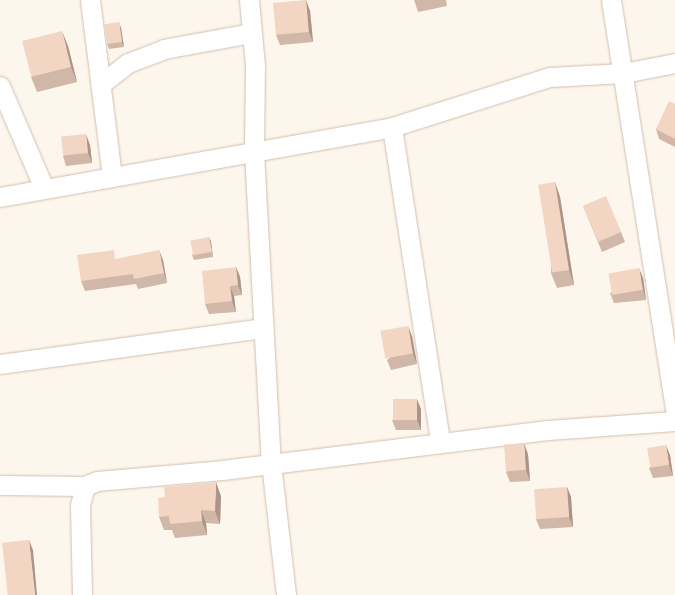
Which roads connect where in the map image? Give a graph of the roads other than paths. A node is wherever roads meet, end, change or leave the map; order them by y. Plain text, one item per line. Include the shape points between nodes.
1 (90, 0) edge
2 (249, 0) edge
3 (610, 0) edge
4 (251, 33) junction
5 (675, 63) edge
6 (624, 73) junction
7 (101, 84) junction
8 (0, 86) edge
9 (392, 127) junction
10 (254, 152) junction
11 (112, 176) junction
12 (44, 188) junction
13 (0, 197) edge
14 (264, 328) junction
15 (0, 364) edge
16 (675, 410) edge
17 (675, 421) edge
18 (440, 442) junction
19 (271, 463) junction
20 (0, 485) edge
21 (85, 486) junction
22 (82, 595) edge
23 (286, 595) edge

1 - 7 street
2 - 4 street
3 - 6 street
4 - 7 street via 164,49 128,63
4 - 10 street via 255,66
5 - 6 street
6 - 9 street via 550,78
6 - 16 street
7 - 11 street
8 - 12 street
9 - 10 street
9 - 18 street
10 - 11 street
10 - 14 street
11 - 12 street
12 - 13 street
14 - 15 street
14 - 19 street
17 - 18 street
18 - 19 street
19 - 21 street via 97,481
19 - 23 street
20 - 21 street
21 - 22 street via 80,505

